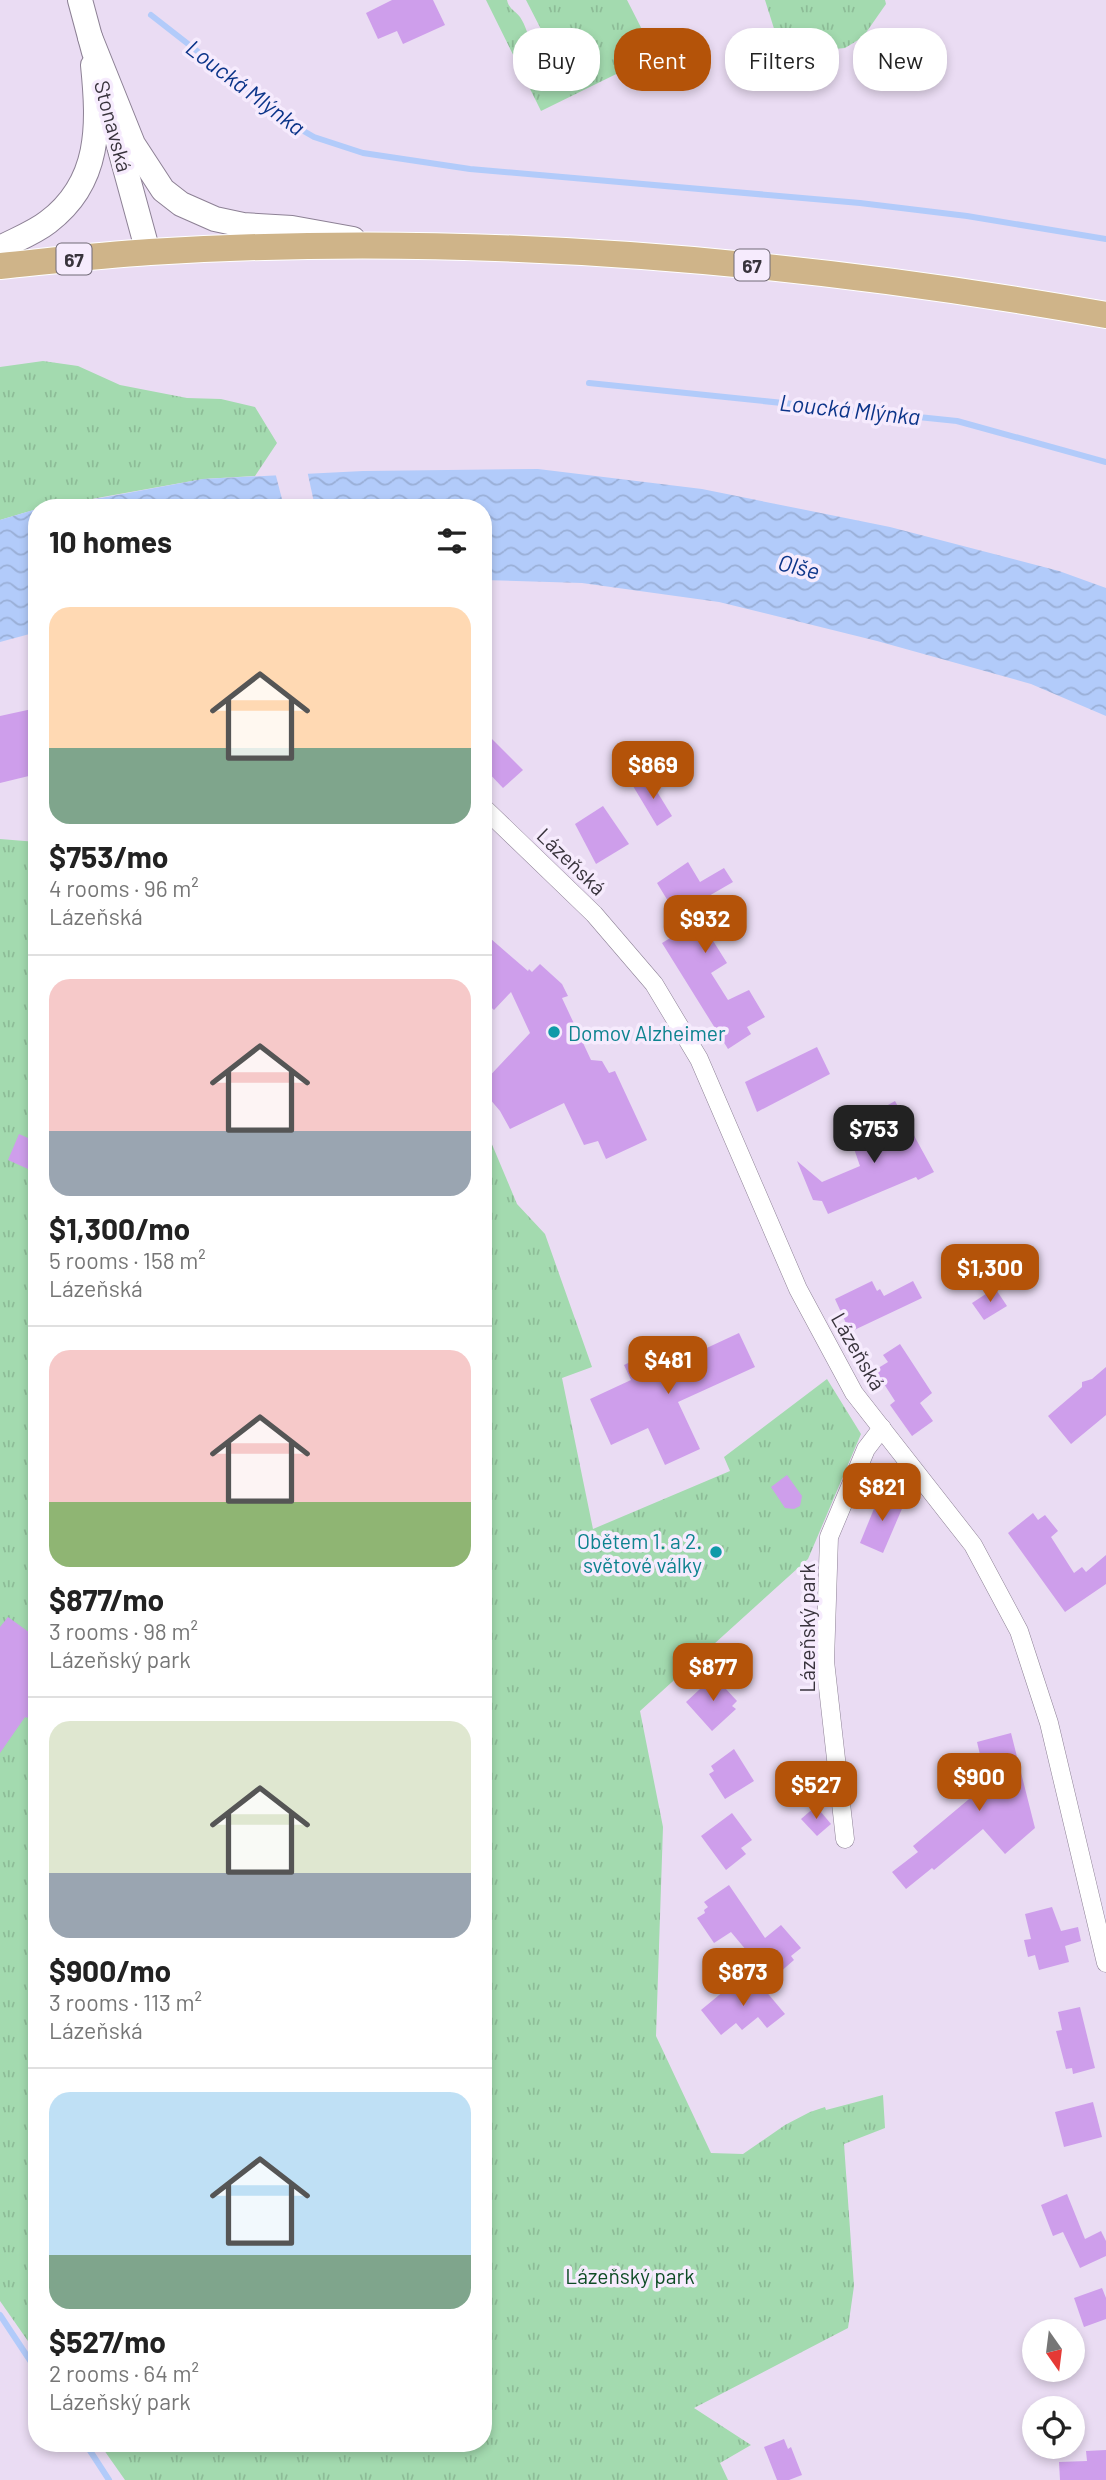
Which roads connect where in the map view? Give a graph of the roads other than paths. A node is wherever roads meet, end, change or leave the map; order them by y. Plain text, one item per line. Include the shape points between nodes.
1 (80, 0) edge
2 (90, 37) junction
3 (395, 246) junction
4 (0, 248) edge
5 (148, 252) junction
6 (0, 266) edge
7 (1106, 315) edge
8 (492, 816) edge
9 (882, 1428) junction
10 (845, 1839) dead end
11 (1106, 1964) edge

1 - 2 street, Stonavská
2 - 3 street via 133,144 163,190 181,204 243,225 292,228
2 - 4 street via 97,110 92,161 72,200 47,223
2 - 5 street, Stonavská
3 - 5 main road, 67
3 - 7 main road, 67 via 589,252 780,267 961,290
5 - 6 main road, 67
8 - 9 street, Lázeňská via 594,914 654,984 699,1059 798,1290 855,1394
9 - 10 street, Lázeňský park via 866,1449 829,1537 825,1661
9 - 11 street, Lázeňská via 973,1545 1019,1631 1049,1723

